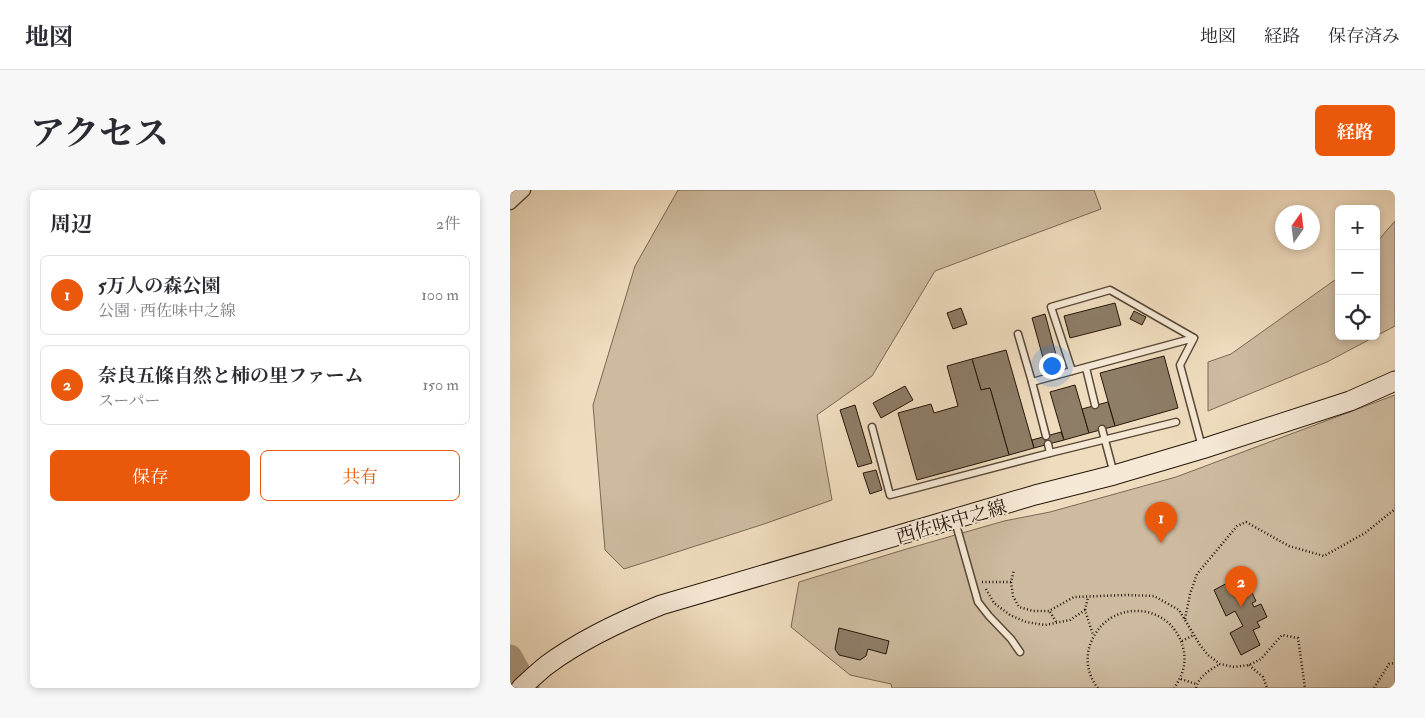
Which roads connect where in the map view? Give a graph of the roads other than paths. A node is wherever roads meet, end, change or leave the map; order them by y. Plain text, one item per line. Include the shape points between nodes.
1 (524, 190) edge
2 (510, 203) edge
3 (1018, 334) dead end
4 (1194, 338) junction
5 (1086, 368) junction
6 (1072, 371) junction
7 (1395, 381) edge
8 (1032, 382) junction
9 (1095, 405) dead end
10 (1176, 422) dead end
11 (872, 427) dead end
12 (1102, 429) dead end
13 (1046, 436) dead end
14 (1105, 440) junction
15 (1048, 444) dead end
16 (1202, 448) junction
17 (1050, 453) junction
18 (1114, 475) junction
19 (955, 520) junction
20 (1020, 652) dead end
21 (521, 688) edge

1 - 2 street
3 - 8 lane
4 - 5 lane
4 - 6 lane via 1110,290 1051,306
4 - 16 lane via 1180,365
5 - 6 lane
5 - 9 lane
6 - 8 lane
7 - 16 main road, 西佐味中之線 via 1350,401
8 - 13 lane
10 - 14 lane
11 - 17 lane via 890,495
12 - 14 lane
14 - 17 lane
14 - 18 lane
15 - 17 lane
16 - 18 main road, 西佐味中之線
18 - 19 main road, 西佐味中之線
19 - 20 lane via 978,602
19 - 21 main road, 西佐味中之線 via 661,605 584,641 547,665

